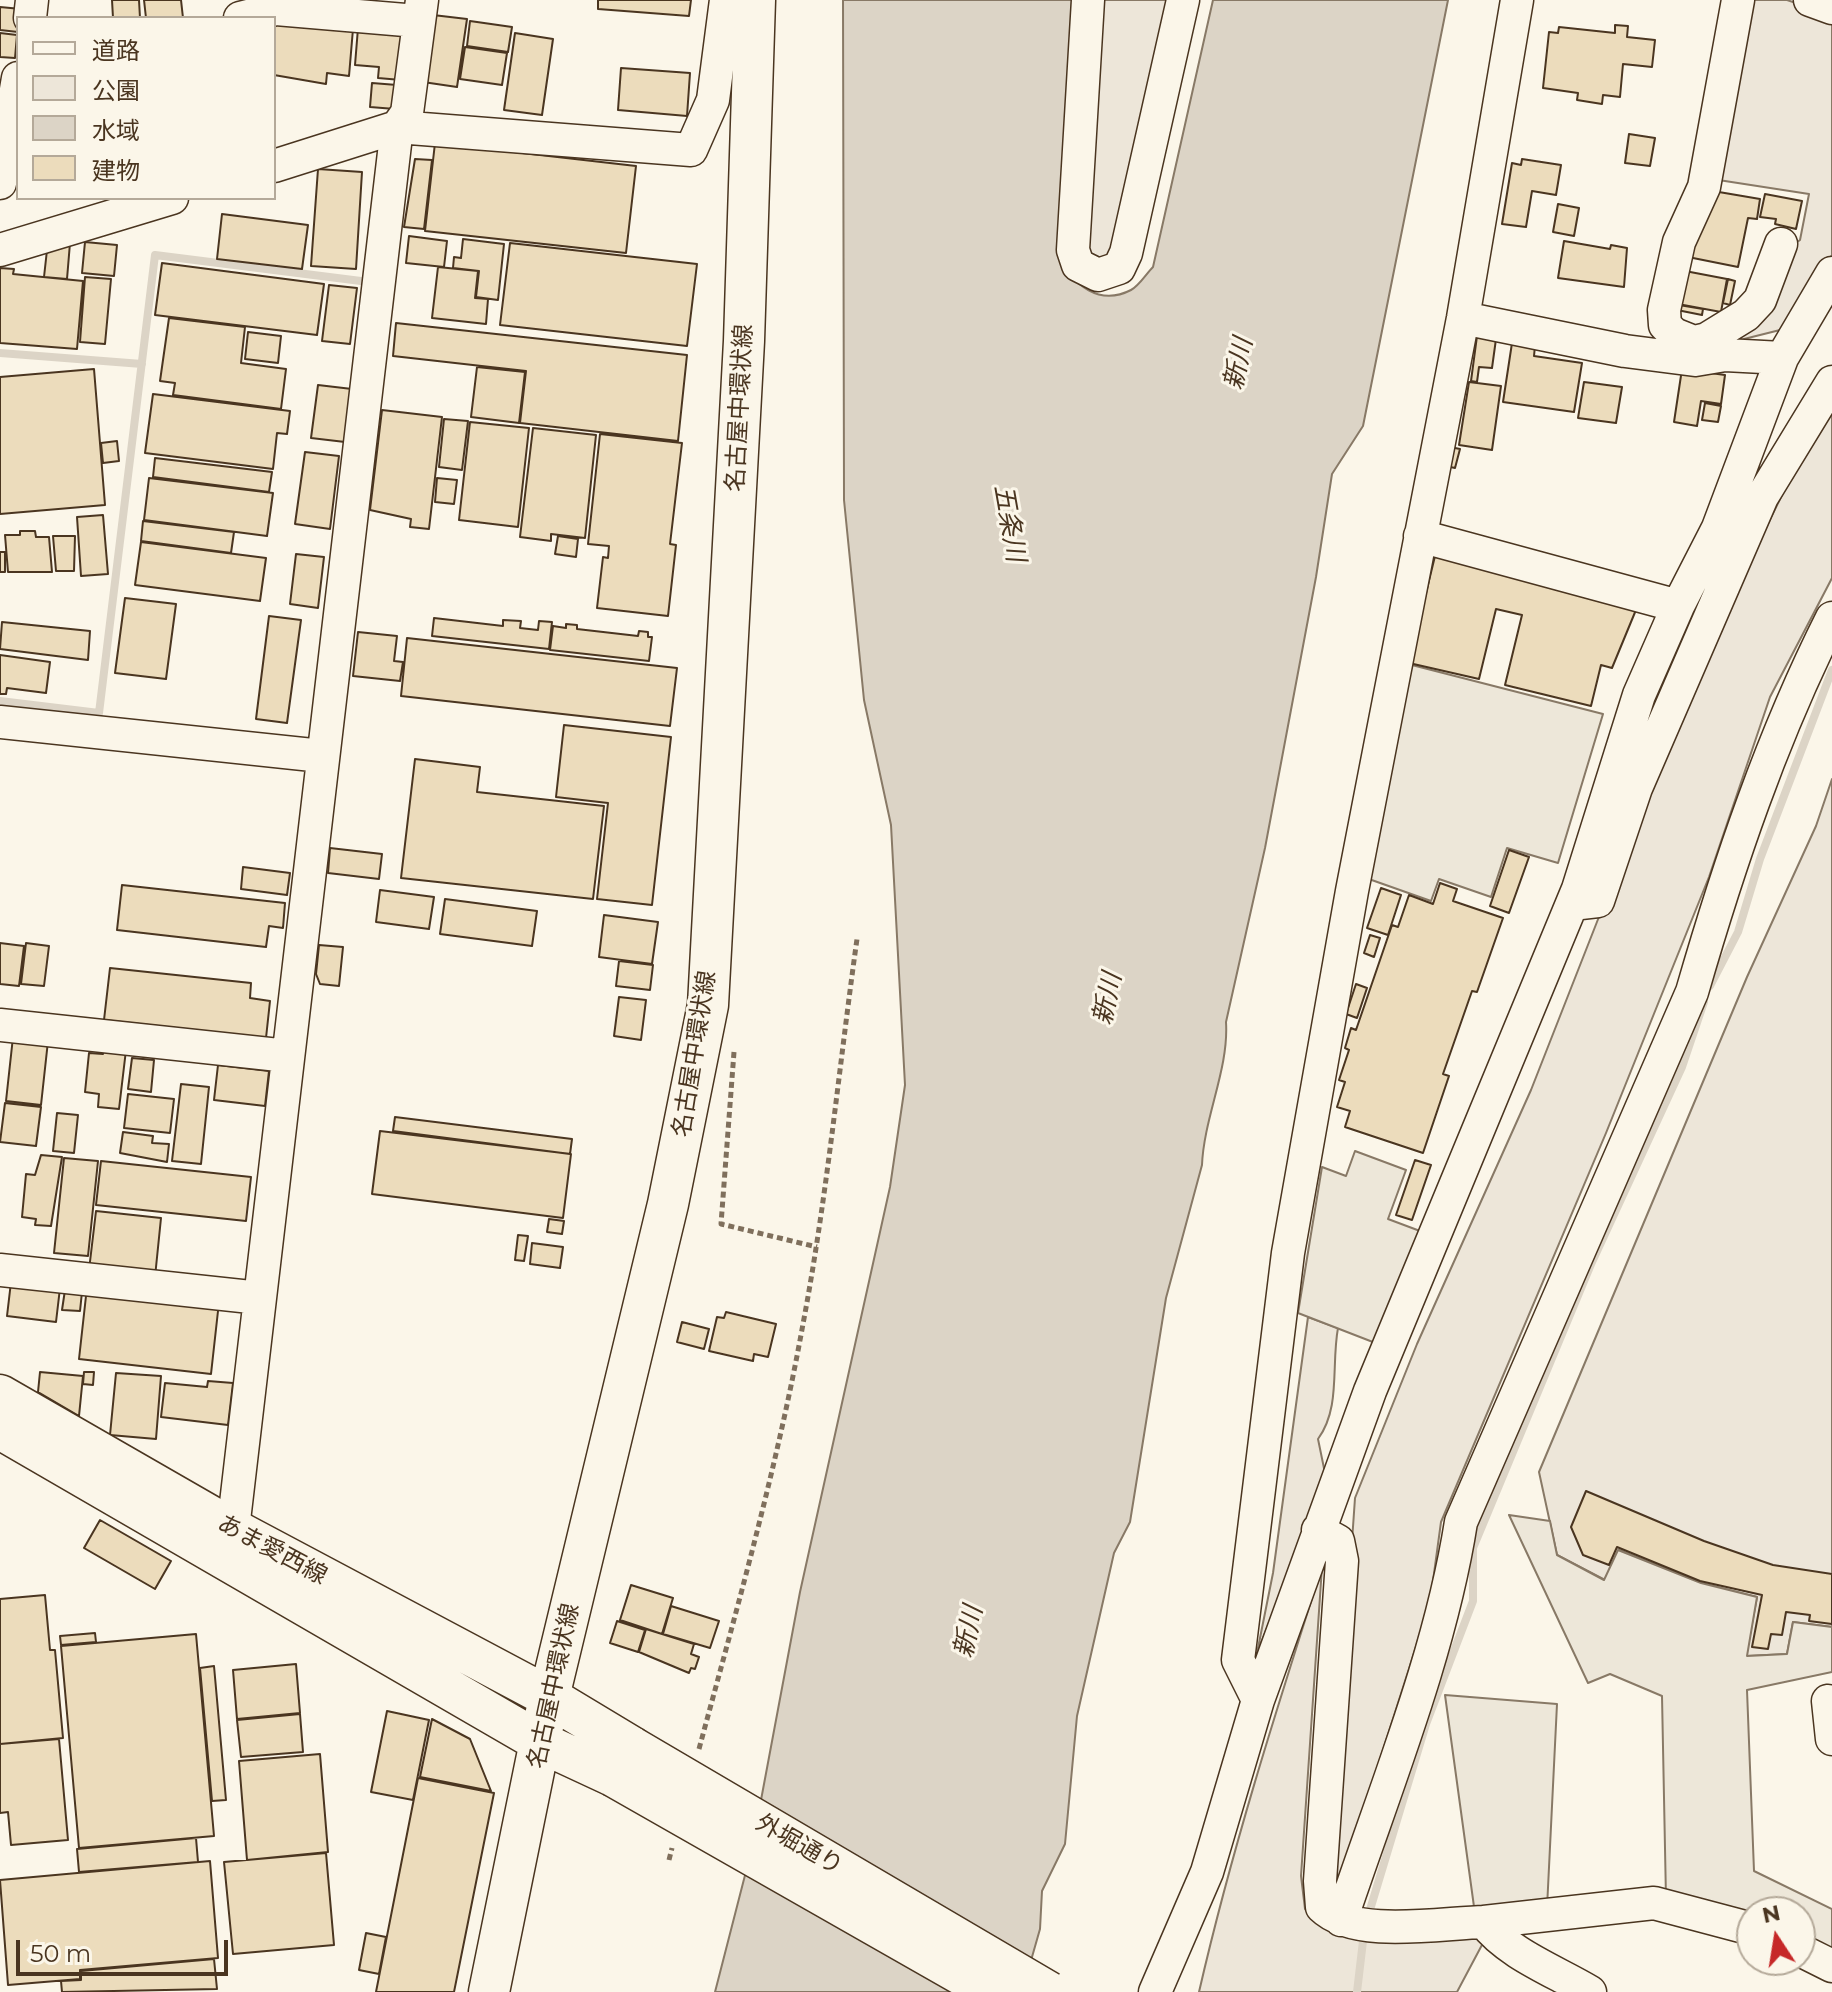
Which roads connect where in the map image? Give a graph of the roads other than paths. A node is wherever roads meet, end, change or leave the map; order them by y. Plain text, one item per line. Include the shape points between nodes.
1 (726, 0) edge
2 (755, 0) edge
3 (1088, 0) edge
4 (1183, 0) edge
5 (1517, 0) edge
6 (1738, 0) edge
7 (1810, 0) edge
8 (1832, 8) edge
9 (420, 11) edge
10 (248, 16) edge
11 (16, 88) edge
12 (397, 127) junction
13 (276, 165) edge
14 (0, 183) edge
15 (165, 200) edge
16 (1781, 244) dead end
17 (0, 250) edge
18 (1832, 273) edge
19 (1463, 318) junction
20 (1705, 349) junction
21 (1782, 358) junction
22 (1832, 382) edge
23 (1420, 536) junction
24 (1678, 606) junction
25 (1832, 618) edge
26 (0, 722) edge
27 (322, 756) junction
28 (1572, 904) junction
29 (0, 1025) edge
30 (288, 1056) junction
31 (0, 1270) edge
32 (260, 1298) junction
33 (0, 1395) edge
34 (0, 1429) edge
35 (233, 1529) junction
36 (1318, 1530) junction
37 (549, 1697) junction
38 (1258, 1700) junction
39 (1828, 1701) dead end
40 (1832, 1739) edge
41 (542, 1743) junction
42 (622, 1762) junction
43 (1341, 1920) junction
44 (1484, 1922) junction
45 (1736, 1925) edge
46 (489, 1992) edge
47 (992, 1992) edge
48 (1049, 1992) edge
49 (1155, 1992) edge
50 (1590, 1992) edge

1 - 12 street via 713,100 691,150
2 - 37 main road, 名古屋中環状線 via 744,341 708,1005 668,1204
3 - 4 street via 1073,250 1078,265 1098,275 1119,268 1126,253
5 - 19 street
6 - 20 street via 1704,187 1679,242 1664,310 1665,325 1674,334
7 - 8 street
9 - 10 street via 276,9
9 - 12 street via 407,113
11 - 14 street
12 - 13 street
12 - 27 street
15 - 17 street
16 - 20 street via 1760,300
18 - 21 street
19 - 20 street via 1695,360
19 - 23 street
20 - 21 street
21 - 24 street via 1718,528
22 - 28 street via 1762,497 1636,788 1598,901
23 - 24 street
23 - 38 street via 1288,1253 1238,1660
24 - 28 street via 1634,709
25 - 43 street via 1792,697 1692,992 1461,1522 1437,1631
26 - 27 street
27 - 30 street
28 - 36 street via 1370,1391
29 - 30 street
30 - 32 street
31 - 32 street
32 - 35 street
33 - 35 main road, あま愛西線
34 - 41 main road, あま愛西線
35 - 37 main road, あま愛西線
36 - 38 street
36 - 43 street via 1338,1541 1342,1561 1319,1894 1322,1907
37 - 41 main road, 名古屋中環状線
37 - 42 main road, 外堀通り
38 - 49 street via 1207,1872
39 - 40 street
41 - 42 main road, 外堀通り
41 - 46 main road, 名古屋中環状線
42 - 47 main road, 外堀通り, bridge
42 - 48 main road, 外堀通り, bridge
43 - 44 street via 1377,1927
44 - 45 street via 1654,1903
44 - 50 street

